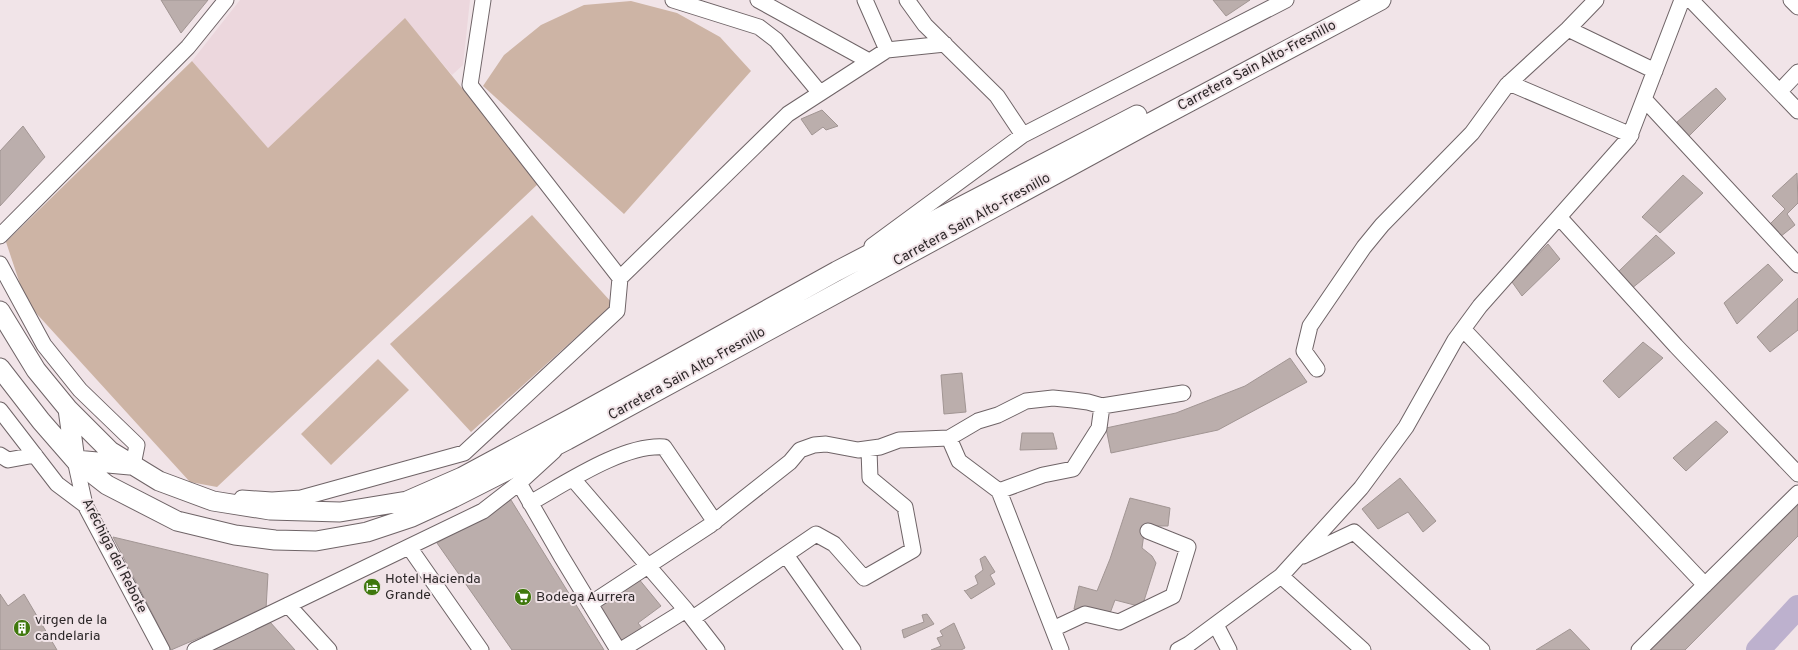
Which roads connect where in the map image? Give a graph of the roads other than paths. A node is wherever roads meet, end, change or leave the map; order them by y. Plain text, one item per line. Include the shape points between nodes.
1 (226, 0) edge
2 (483, 0) edge
3 (673, 0) edge
4 (758, 0) edge
5 (865, 0) edge
6 (907, 0) edge
7 (1286, 0) edge
8 (1358, 0) edge
9 (1381, 0) edge
10 (1596, 0) edge
11 (1684, 0) edge
12 (1791, 0) edge
13 (1798, 7) edge
14 (1568, 29) junction
15 (945, 44) junction
16 (887, 50) junction
17 (869, 61) junction
18 (1655, 71) junction
19 (1798, 72) edge
20 (1509, 83) junction
21 (1780, 91) junction
22 (820, 93) junction
23 (1644, 99) junction
24 (1798, 111) edge
25 (1023, 135) junction
26 (1631, 135) junction
27 (1559, 217) junction
28 (0, 236) edge
29 (0, 264) edge
30 (1798, 265) edge
31 (837, 271) junction
32 (620, 278) junction
33 (830, 296) junction
34 (0, 311) edge
35 (1463, 329) junction
36 (0, 368) edge
37 (1317, 369) dead end
38 (1183, 393) dead end
39 (1102, 406) junction
40 (68, 409) junction
41 (0, 410) edge
42 (565, 431) junction
43 (949, 438) junction
44 (869, 450) junction
45 (35, 454) junction
46 (0, 455) edge
47 (75, 460) junction
48 (133, 465) junction
49 (1798, 474) edge
50 (573, 479) junction
51 (519, 483) junction
52 (999, 491) junction
53 (1798, 493) edge
54 (213, 501) junction
55 (530, 503) junction
56 (85, 505) junction
57 (715, 522) junction
58 (1148, 531) dead end
59 (409, 547) junction
60 (786, 555) junction
61 (1297, 558) junction
62 (648, 566) junction
63 (1281, 576) junction
64 (1705, 585) junction
65 (590, 604) junction
66 (288, 605) junction
67 (689, 614) junction
68 (1216, 625) junction
69 (1053, 629) junction
70 (162, 650) edge
71 (195, 650) edge
72 (329, 650) edge
73 (482, 650) edge
74 (618, 650) edge
75 (621, 650) edge
76 (716, 650) edge
77 (853, 650) edge
78 (1061, 650) edge
79 (1178, 650) edge
80 (1229, 650) edge
81 (1363, 650) edge
82 (1482, 650) edge
83 (1639, 650) edge

1 - 28 street via 188,47
2 - 32 street via 470,85
3 - 22 street via 759,27 776,40
4 - 17 street
5 - 16 street
6 - 15 street via 925,25
7 - 25 street
8 - 31 main road
9 - 33 main road, Carretera Sain Alto-Fresnillo
10 - 14 street
11 - 18 street
11 - 21 street
12 - 13 street
14 - 18 street
14 - 20 street
15 - 16 street
15 - 25 street via 997,96
16 - 17 street
17 - 22 street
18 - 23 street
19 - 21 street
20 - 26 street
20 - 37 street via 1472,133 1382,225 1310,326 1304,351
21 - 24 street
22 - 32 street via 788,114
23 - 26 street
23 - 30 street
25 - 31 street
26 - 27 street
27 - 35 street via 1480,306
27 - 49 street via 1676,346
29 - 48 street via 44,345 80,390 137,445
31 - 33 street
31 - 42 main road
32 - 54 street via 617,311 464,453 301,498 251,499 222,494
33 - 42 main road, Carretera Sain Alto-Fresnillo
34 - 40 main road via 36,370
35 - 61 street via 1406,427 1360,488
35 - 64 street
36 - 47 main road, Carretera Sain Alto-Fresnillo via 41,422
38 - 39 street
39 - 43 street via 1053,398 1026,401 998,415 978,421
39 - 52 street via 1099,428 1073,469 1043,475
40 - 47 main road
40 - 48 main road via 110,451
41 - 45 street
42 - 47 main road, Carretera Sain Alto-Fresnillo via 453,498 412,517 367,532 316,541 274,540 235,535 177,520 107,485
42 - 51 street
42 - 54 main road via 407,501 340,512 270,510
43 - 44 street via 899,440
43 - 52 street via 959,461
44 - 57 street via 826,444 800,450 790,462
44 - 60 street via 870,478 905,507 913,550 864,578 834,544 816,534
45 - 46 street via 8,460
45 - 56 street via 57,484
47 - 48 main road
47 - 56 street, Aréchiga del Rebote
48 - 54 main road via 160,481
50 - 55 street
50 - 57 street via 618,456 653,446 664,447
50 - 62 street
51 - 55 street
51 - 59 street via 483,511
52 - 69 street
53 - 64 street
55 - 65 street
56 - 70 street, Aréchiga del Rebote
57 - 62 street
58 - 69 street via 1188,546 1173,596 1119,622 1085,614
59 - 66 street
59 - 73 street
60 - 67 street
60 - 77 street
61 - 63 street
61 - 82 street via 1354,532
62 - 65 street
62 - 67 street
63 - 68 street
63 - 81 street
64 - 83 street
65 - 74 street
66 - 71 street
66 - 72 street
67 - 75 street
67 - 76 street
68 - 79 street
68 - 80 street
69 - 78 street

